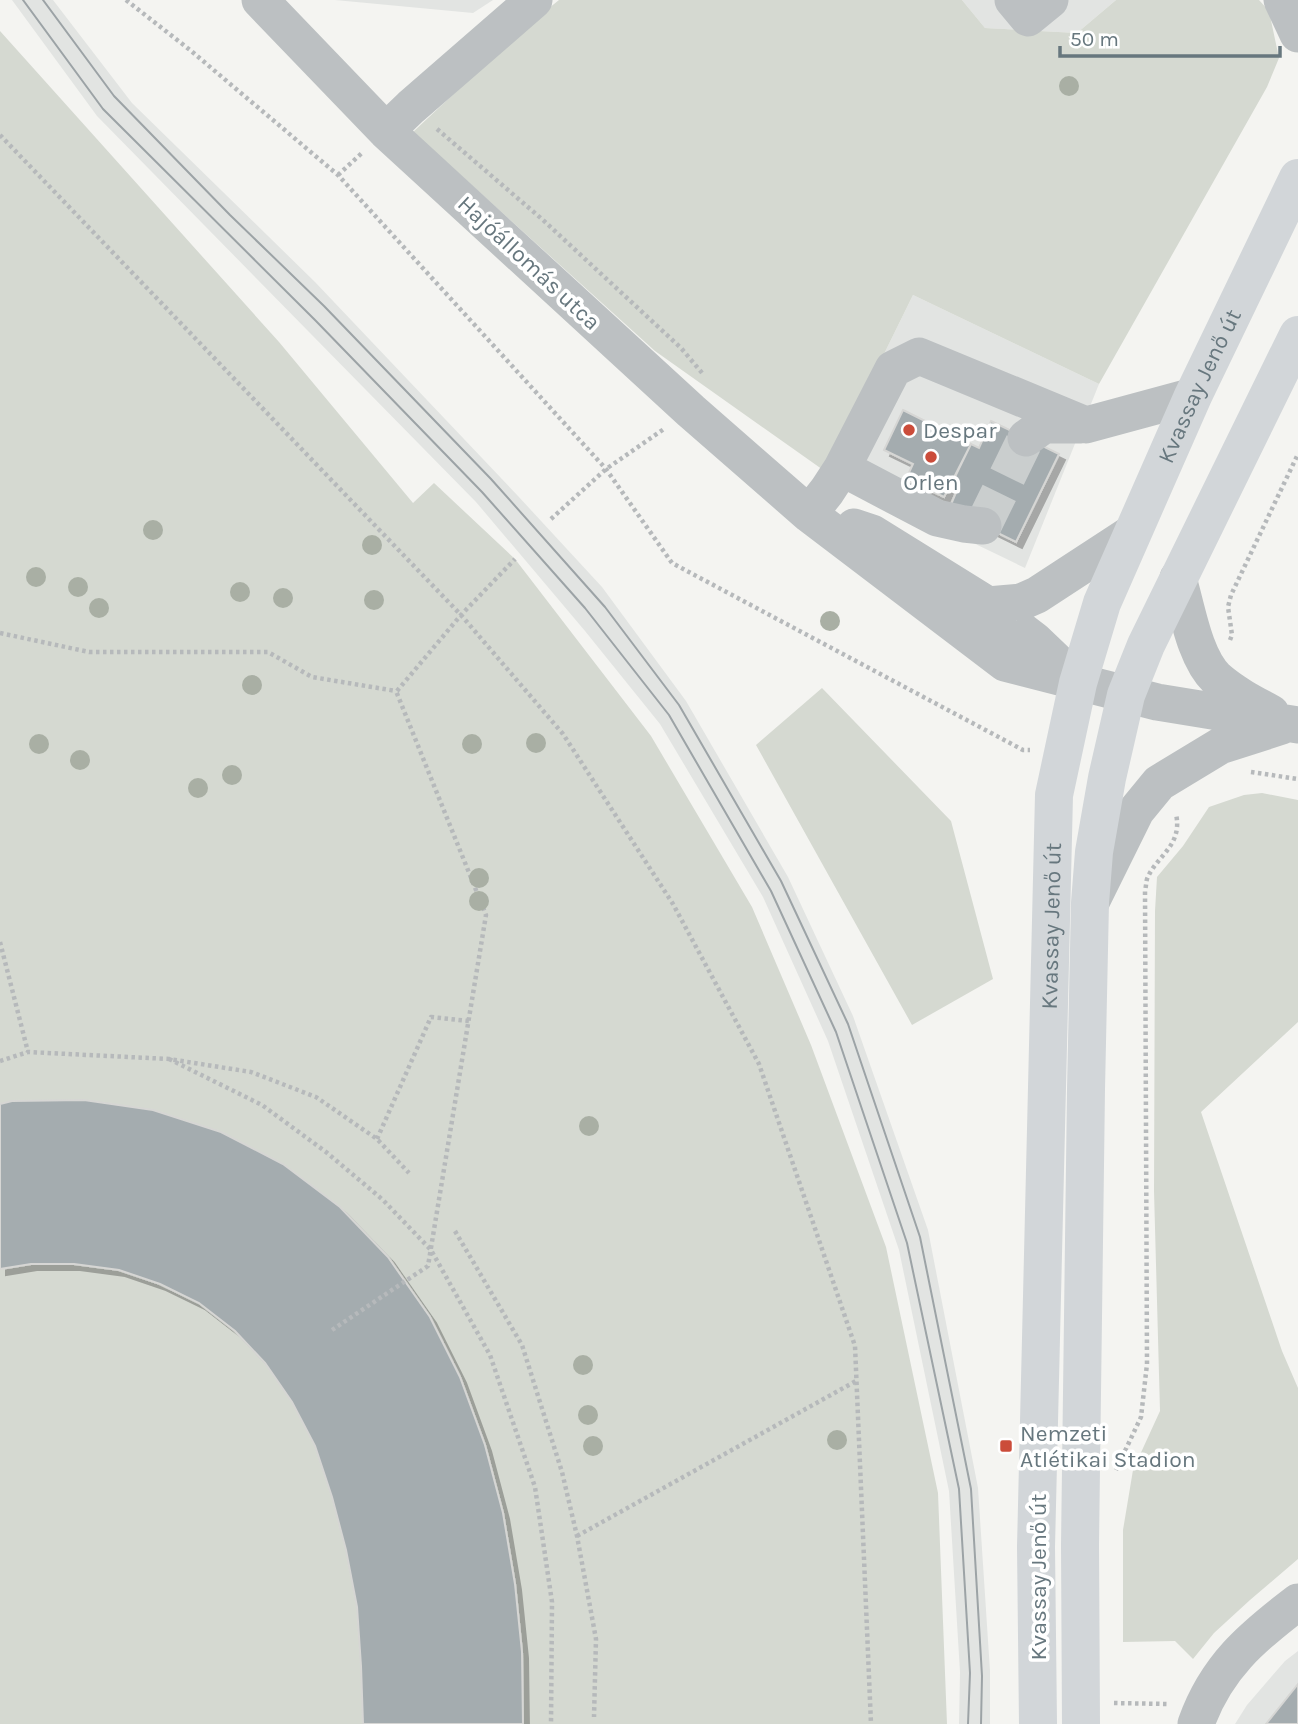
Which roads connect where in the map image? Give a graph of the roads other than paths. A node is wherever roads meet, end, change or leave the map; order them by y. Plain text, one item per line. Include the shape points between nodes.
1 (260, 0) edge
2 (532, 0) edge
3 (1013, 0) edge
4 (1050, 0) edge
5 (1282, 0) edge
6 (1298, 34) edge
7 (399, 119) junction
8 (1298, 178) edge
9 (1298, 335) edge
10 (1194, 396) junction
11 (1086, 425) junction
12 (1026, 438) tunnel mouth
13 (842, 468) junction
14 (809, 514) junction
15 (983, 526) dead end
16 (1132, 533) junction
17 (1178, 578) junction
18 (988, 605) junction
19 (1078, 683) junction
20 (1126, 695) junction
21 (1294, 724) edge
22 (1090, 903) junction
23 (1298, 1602) edge
24 (1095, 1713) edge
25 (1199, 1715) edge
26 (1038, 1724) edge

1 - 7 street, Hajóállomás utca
2 - 7 street
3 - 4 street via 1028,18
5 - 6 street
7 - 14 street, Hajóállomás utca via 691,411
8 - 10 main road, Kvassay Jenő út
9 - 17 main road, Kvassay Jenő út
10 - 11 street
10 - 16 main road, Kvassay Jenő út
11 - 12 street via 1044,425
11 - 13 street via 919,356 893,369
13 - 14 street
13 - 15 street via 937,518
14 - 18 street, Hajóállomás utca via 872,533
14 - 19 street, Hajóállomás utca via 1005,663
16 - 18 street via 1037,595 1021,603
16 - 19 main road, Kvassay Jenő út via 1102,603
17 - 20 main road, Kvassay Jenő út
17 - 21 street via 1197,645 1215,677 1244,699
18 - 19 street, Hajóállomás utca via 1034,640
19 - 20 street, Hajóállomás utca
19 - 26 main road, Kvassay Jenő út via 1054,795 1036,1547
20 - 21 street, Hajóállomás utca
20 - 22 main road, Kvassay Jenő út via 1100,817
21 - 22 street via 1220,746 1159,783 1136,811
22 - 24 main road, Kvassay Jenő út via 1080,1545
23 - 25 street via 1241,1650

